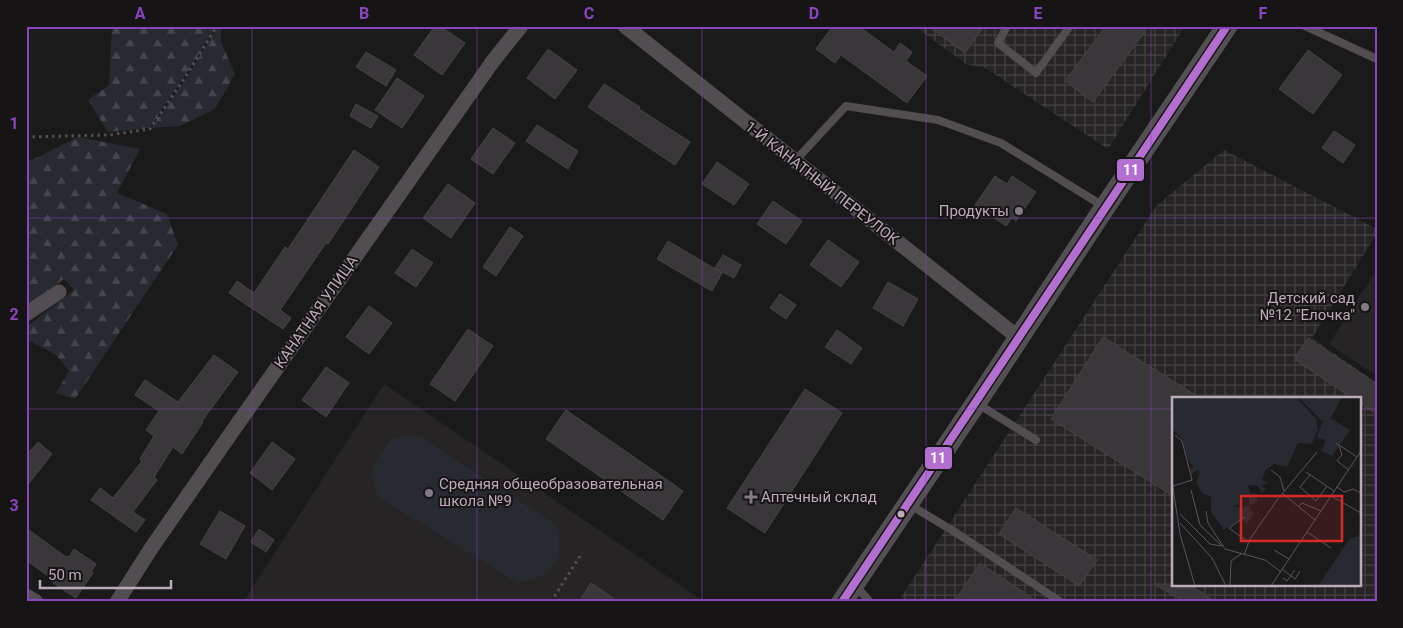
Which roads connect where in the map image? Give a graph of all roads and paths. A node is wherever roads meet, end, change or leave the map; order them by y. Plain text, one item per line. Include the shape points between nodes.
1 (218, 26) edge
2 (521, 26) edge
3 (625, 26) edge
4 (1007, 26) edge
5 (1070, 26) edge
6 (1227, 26) edge
7 (1305, 26) edge
8 (1377, 59) edge
9 (26, 137) edge
10 (794, 162) junction
11 (1105, 207) junction
12 (59, 292) dead end
13 (26, 314) edge
14 (1019, 338) junction
15 (976, 404) junction
16 (1036, 440) dead end
17 (908, 504) junction
18 (580, 556) dead end
19 (854, 584) junction
20 (26, 596) edge
21 (36, 602) edge
22 (117, 602) edge
23 (551, 602) edge
24 (842, 602) edge
25 (870, 602) edge
26 (1061, 602) edge

1 - 9 path via 150,129 109,135
2 - 22 street, КАНАТНАЯ УЛИЦА via 303,331
3 - 10 street, 1-Й КАНАТНЫЙ ПЕРЕУЛОК
4 - 5 lane via 998,43 1036,72
6 - 11 main road
7 - 8 lane
10 - 11 lane via 846,106 938,120 1001,143
10 - 14 street, 1-Й КАНАТНЫЙ ПЕРЕУЛОК
11 - 14 main road
12 - 13 street
14 - 15 main road
15 - 16 lane
15 - 17 main road
17 - 19 main road
17 - 26 lane
18 - 23 path
19 - 24 main road
19 - 25 lane
20 - 21 street

